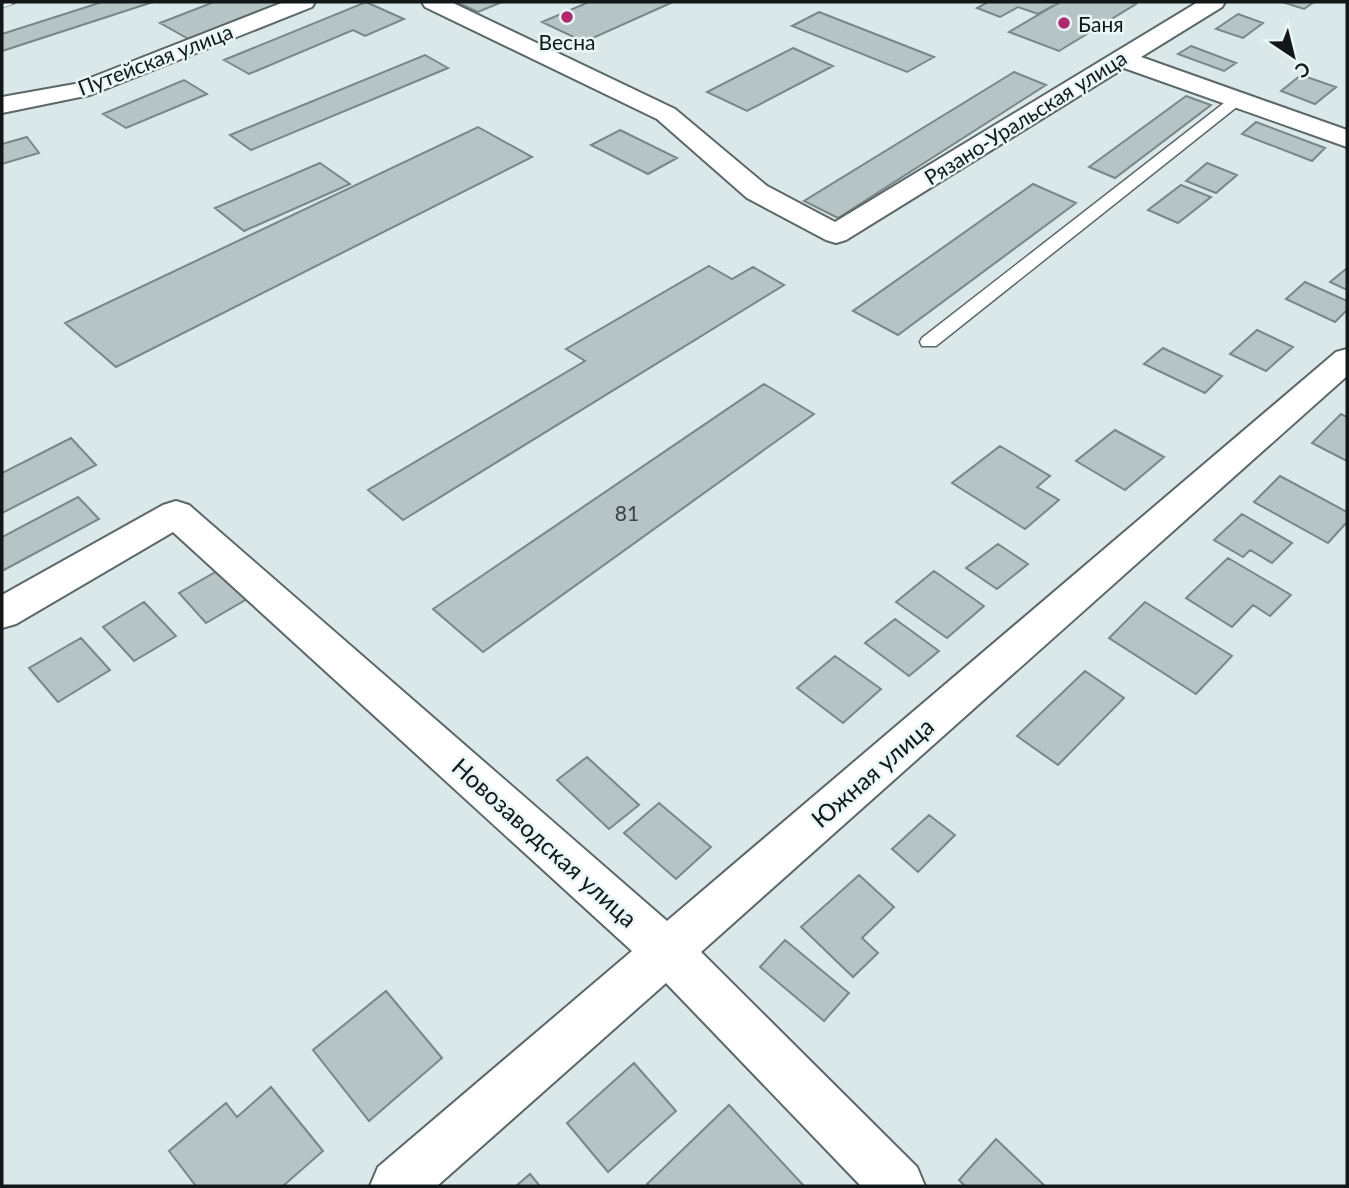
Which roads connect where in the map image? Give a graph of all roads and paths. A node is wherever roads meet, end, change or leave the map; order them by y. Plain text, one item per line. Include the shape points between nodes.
1 (304, 2) edge
2 (432, 2) edge
3 (1214, 2) edge
4 (1121, 58) junction
5 (1237, 99) junction
6 (2, 105) edge
7 (1347, 139) edge
8 (929, 342) dead end
9 (1347, 359) edge
10 (2, 613) edge
11 (667, 951) junction
12 (397, 1186) edge
13 (898, 1186) edge

1 - 6 street, Путейская улица via 81,90
2 - 4 street, Рязано-Уральская улица via 666,114 757,192 836,234
3 - 4 street, Рязано-Уральская улица
4 - 5 street
5 - 7 street
5 - 8 lane
9 - 11 street, Южная улица
10 - 11 street, Новозаводская улица via 176,514
11 - 12 street, Южная улица
11 - 13 street, Новозаводская улица

